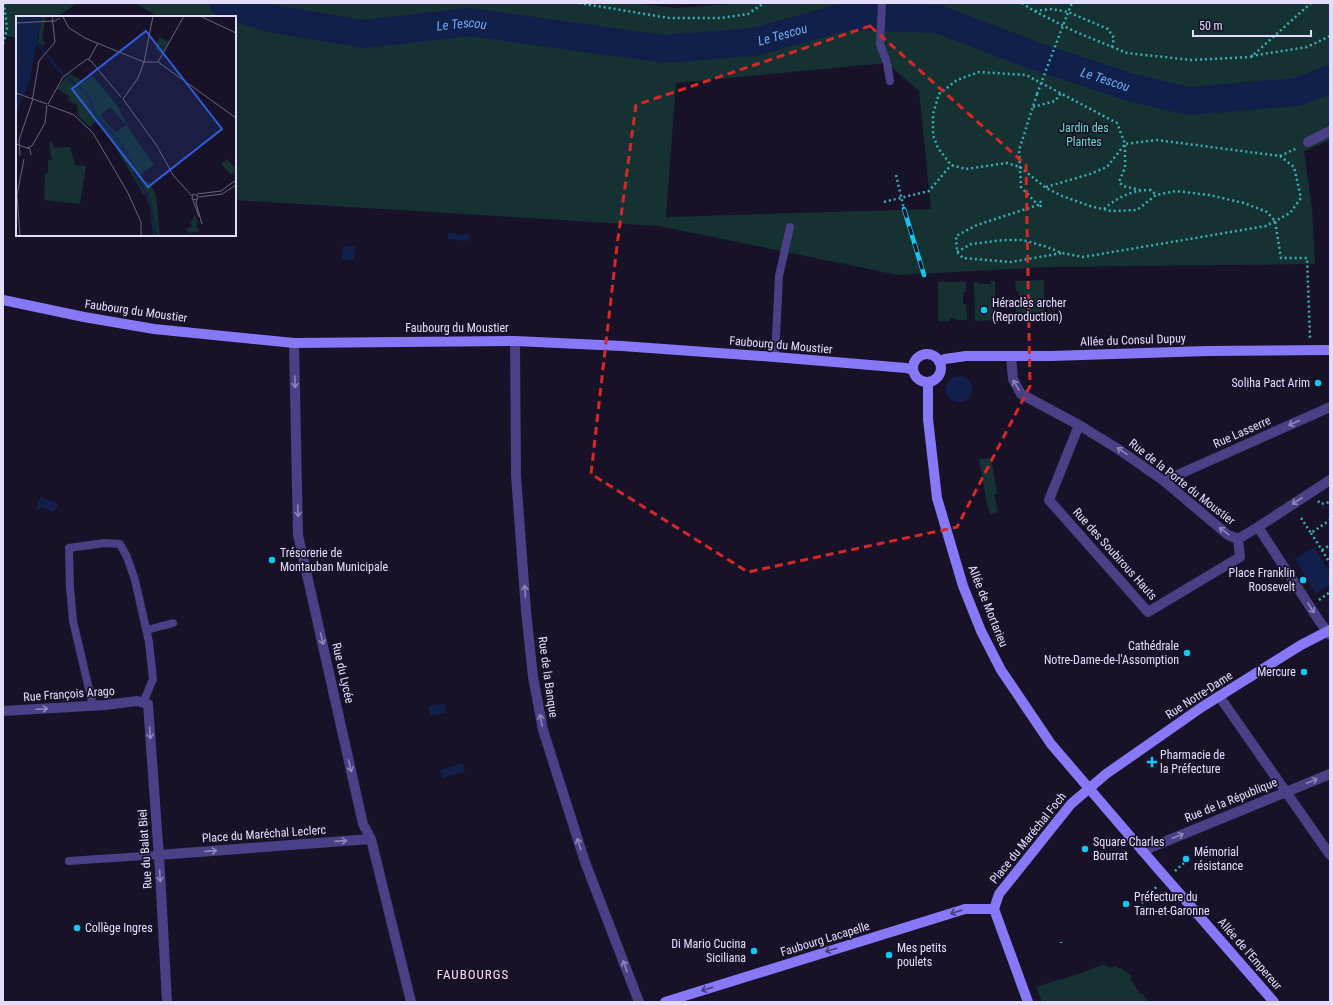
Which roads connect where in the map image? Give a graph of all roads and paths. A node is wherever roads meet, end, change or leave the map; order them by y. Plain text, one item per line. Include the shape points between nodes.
1 (4, 3) edge
2 (579, 3) edge
3 (764, 3) edge
4 (882, 3) edge
5 (1022, 3) edge
6 (1072, 3) edge
7 (1311, 3) edge
8 (1034, 11) junction
9 (1068, 13) junction
10 (1330, 36) edge
11 (3, 44) edge
12 (1112, 46) junction
13 (1251, 57) junction
14 (890, 81) dead end
15 (1061, 93) junction
16 (1033, 107) junction
17 (1330, 131) edge
18 (1308, 142) joint
19 (1125, 144) junction
20 (1280, 156) junction
21 (951, 165) junction
22 (1020, 167) junction
23 (896, 175) dead end
24 (1046, 188) junction
25 (1140, 190) junction
26 (1156, 195) junction
27 (902, 199) junction
28 (884, 202) dead end
29 (904, 209) dead end
30 (1104, 209) junction
31 (1275, 221) junction
32 (790, 227) dead end
33 (957, 252) junction
34 (1062, 253) junction
35 (3, 300) edge
36 (515, 341) junction
37 (294, 342) junction
38 (1311, 350) junction
39 (1330, 350) edge
40 (1011, 356) junction
41 (775, 357) junction
42 (939, 362) junction
43 (913, 370) junction
44 (928, 382) junction
45 (1330, 407) edge
46 (1079, 425) junction
47 (1330, 480) edge
48 (1164, 481) junction
49 (1301, 518) dead end
50 (1330, 520) edge
51 (1258, 527) junction
52 (1311, 533) junction
53 (1238, 539) junction
54 (1330, 545) edge
55 (1322, 550) junction
56 (1330, 561) edge
57 (173, 623) dead end
58 (146, 630) junction
59 (1329, 632) edge
60 (1219, 696) junction
61 (140, 702) junction
62 (92, 706) junction
63 (3, 711) edge
64 (1330, 774) edge
65 (1089, 788) junction
66 (1285, 792) junction
67 (371, 839) junction
68 (1142, 851) junction
69 (1330, 855) edge
70 (158, 856) junction
71 (69, 861) dead end
72 (1141, 904) dead end
73 (1142, 908) dead end
74 (994, 909) junction
75 (167, 1002) edge
76 (411, 1002) edge
77 (639, 1002) edge
78 (665, 1002) edge
79 (1028, 1002) edge
80 (1274, 1002) edge

1 - 11 path via 7,29
2 - 3 path via 670,18 721,18 748,14
4 - 14 lane via 880,44
5 - 8 path
6 - 9 path
7 - 13 path
8 - 9 path via 1051,9
8 - 12 path
9 - 12 path via 1108,29 1114,38
9 - 16 path, bridge
10 - 13 path via 1307,47
12 - 13 path via 1127,53 1192,60
15 - 16 path via 1055,102
15 - 19 path via 1117,123
15 - 21 path via 1026,75 979,72 957,80 939,94 932,114 938,148
16 - 22 path via 1019,150
17 - 18 street
18 - 20 path
19 - 20 path via 1157,140
19 - 24 path via 1107,167
19 - 25 path via 1125,168 1119,182 1123,186
20 - 31 path via 1294,167 1301,198 1290,213
21 - 22 path via 966,169 1007,163
21 - 27 path via 929,191
22 - 24 path
22 - 33 path via 1021,188 1039,206 977,226 956,236
23 - 27 path
24 - 30 path via 1062,196
25 - 26 path via 1151,190
25 - 30 path via 1116,199
26 - 30 path via 1137,210
26 - 31 path via 1176,191 1209,195 1244,203 1267,212
27 - 28 path
27 - 29 path
31 - 34 path via 1266,226 1083,257
31 - 38 path via 1281,258 1307,258
32 - 41 lane via 779,276
33 - 34 path via 962,258 1011,262
33 - 34 path via 971,244 1023,240
35 - 37 main road, Faubourg du Moustier via 154,329
36 - 37 main road, Faubourg du Moustier
36 - 41 main road, Faubourg du Moustier
77 -> 36 street, Rue de la Banque via 585,862 543,730 533,677 516,476
37 -> 67 street, Rue du Lycée via 298,535 363,824
38 - 39 main road, Allée du Consul Dupuy
38 - 40 main road, Allée du Consul Dupuy
40 - 42 main road, Allée du Consul Dupuy via 966,356
46 -> 40 street, Rue de la Porte du Moustier via 1021,394 1013,379
41 - 43 main road, Faubourg du Moustier
42 - 43 main road via 932,356 922,355 915,361
42 - 44 main road via 938,375
43 - 44 main road via 920,380
44 - 65 main road, Allée de Mortarieu via 928,419 937,498 963,586 981,631 1001,670 1050,744
45 -> 48 street, Rue Lasserre
48 -> 46 street, Rue de la Porte du Moustier via 1118,448
46 - 53 street, Rue des Soubirous Hauts via 1049,500 1148,612 1240,557
47 -> 51 street
53 -> 48 street, Rue de la Porte du Moustier via 1228,534
49 - 52 path
50 - 52 path
51 - 53 street, Rue de la Porte du Moustier
51 -> 59 street
52 - 55 path
54 - 55 path
55 - 56 path
57 - 58 lane
58 - 61 lane via 153,679
58 - 62 lane via 135,580 120,544 104,543 69,548 73,620
59 - 60 main road, Rue Notre-Dame via 1301,645
60 - 65 main road, Rue Notre-Dame
60 - 66 street
61 - 62 street, Rue François Arago
61 -> 70 street, Rue du Balat Biel via 148,704
63 -> 62 street, Rue François Arago
66 -> 64 street, Rue de la République
65 - 68 main road, Allée de Mortarieu
65 - 74 main road, Place du Maréchal Foch via 1071,804 999,894
68 -> 66 street, Rue de la République
66 - 69 street
70 -> 67 street, Place du Maréchal Leclerc
67 - 76 street, Rue du Lycée
68 - 80 main road, Allée de l'Empereur
70 - 71 lane
70 -> 75 street, Rue du Balat Biel
72 - 73 path
74 -> 78 main road, Faubourg Lacapelle via 965,909
74 - 79 main road

